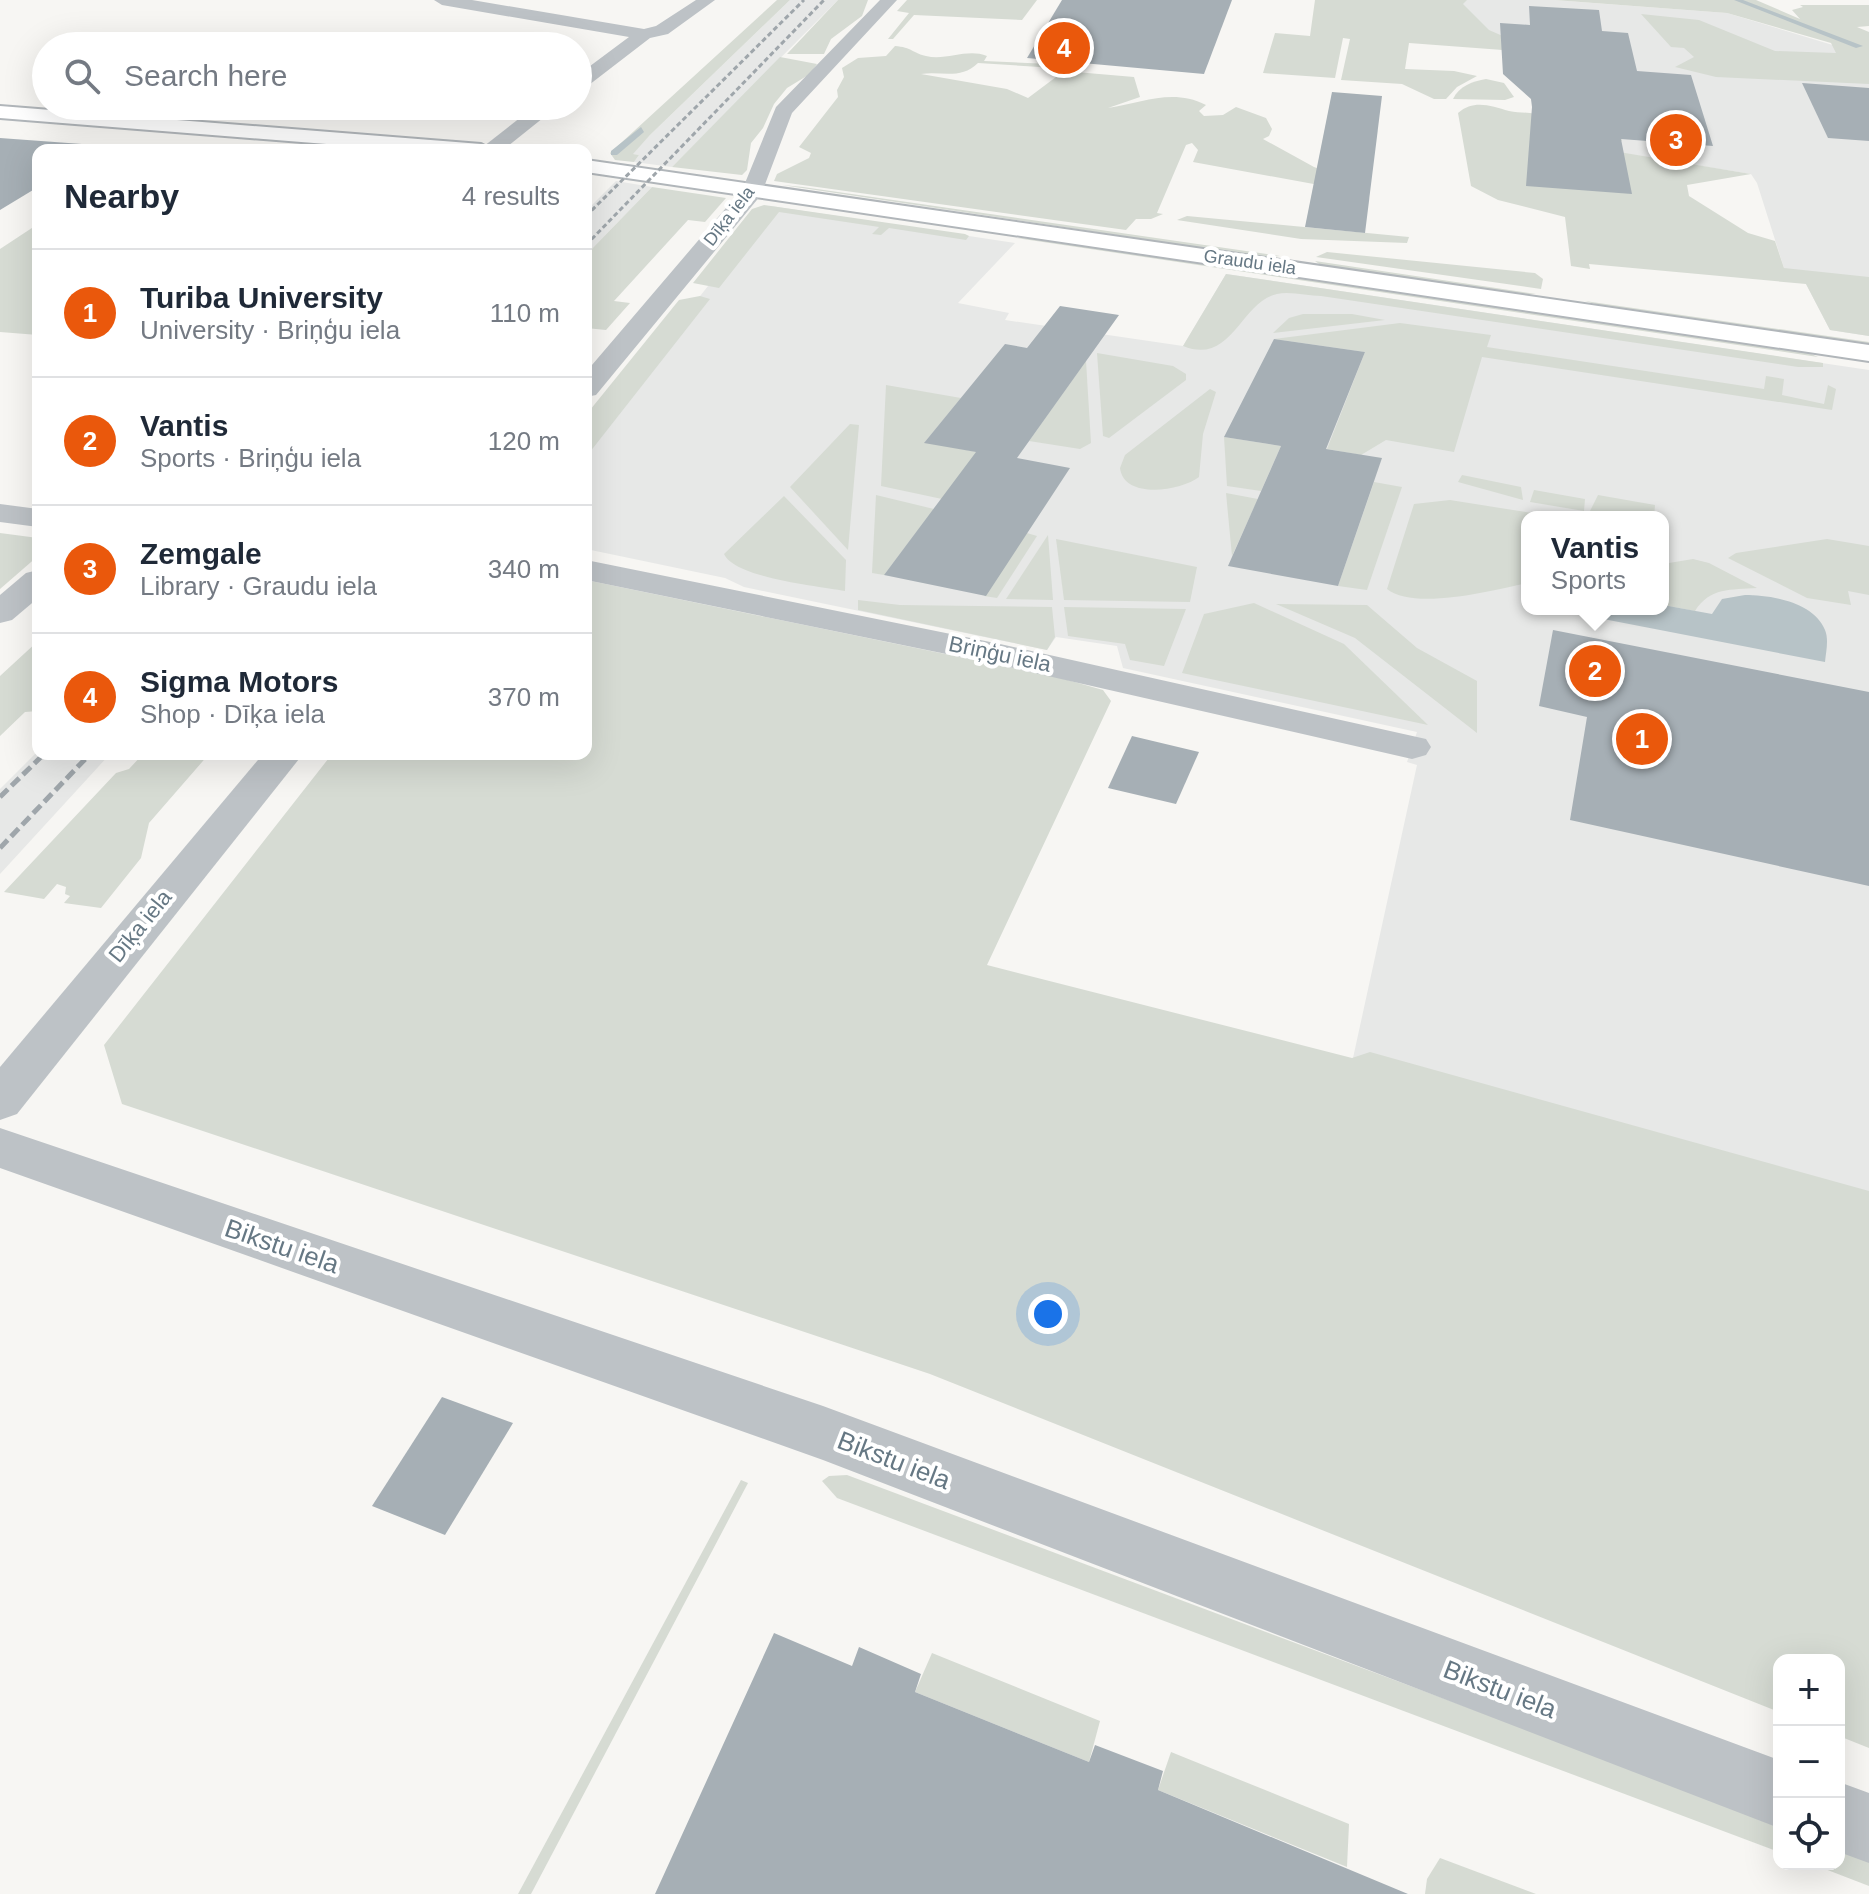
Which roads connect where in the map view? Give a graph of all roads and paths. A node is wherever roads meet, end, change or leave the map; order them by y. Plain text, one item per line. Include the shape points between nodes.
1 (442, 0) edge
2 (707, 0) edge
3 (889, 0) edge
4 (644, 34) junction
5 (592, 73) edge
6 (0, 112) edge
7 (32, 115) edge
8 (101, 120) edge
9 (530, 120) edge
10 (405, 144) edge
11 (498, 144) edge
12 (592, 167) edge
13 (753, 190) junction
14 (1869, 353) edge
15 (592, 382) edge
16 (0, 513) edge
17 (32, 517) edge
18 (592, 571) edge
19 (32, 585) edge
20 (0, 613) edge
21 (1412, 747) dead end
22 (279, 760) edge
23 (0, 1101) edge
24 (0, 1148) edge
25 (1773, 1792) edge
26 (1845, 1819) edge
27 (1869, 1828) edge

1 - 4 street
2 - 4 street via 662,30
3 - 13 street, Dīķa iela via 783,111
4 - 5 street
6 - 7 main road
8 - 10 main road
9 - 11 street
12 - 13 main road, Graudu iela
13 - 14 main road, Graudu iela
13 - 15 street, Dīķa iela
16 - 17 street
18 - 21 street, Briņģu iela via 851,622
19 - 20 street
22 - 23 street, Dīķa iela
24 - 25 street, Bikstu iela via 823,1433
26 - 27 street

